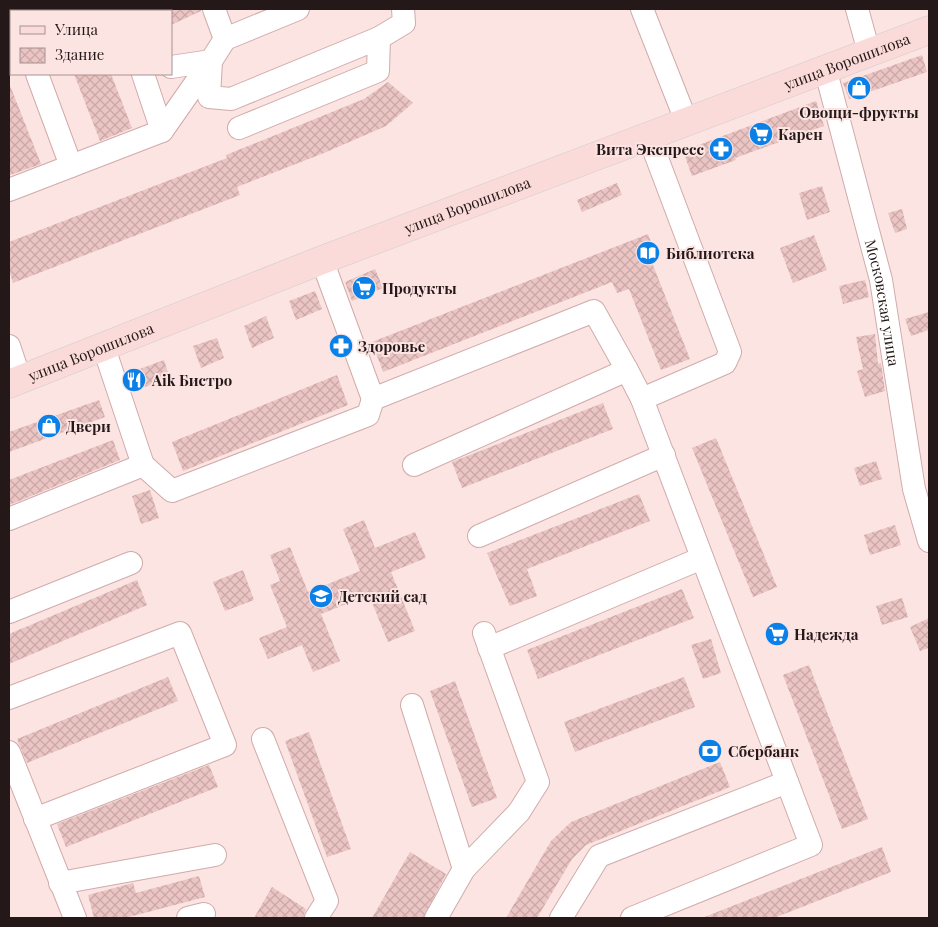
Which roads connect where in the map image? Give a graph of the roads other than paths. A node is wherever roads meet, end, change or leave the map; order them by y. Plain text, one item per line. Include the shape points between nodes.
1 (214, 9) edge
2 (298, 9) edge
3 (403, 9) edge
4 (642, 9) edge
5 (857, 9) edge
6 (929, 30) edge
7 (379, 38) junction
8 (225, 39) junction
9 (869, 52) junction
10 (211, 61) junction
11 (172, 67) edge
12 (825, 68) junction
13 (37, 75) edge
14 (144, 75) edge
15 (687, 123) junction
16 (239, 128) dead end
17 (162, 131) junction
18 (649, 137) junction
19 (71, 166) junction
20 (9, 190) edge
21 (322, 260) junction
22 (9, 346) edge
23 (104, 348) junction
24 (627, 370) junction
25 (15, 382) edge
26 (373, 399) junction
27 (642, 399) junction
28 (664, 455) junction
29 (143, 465) junction
30 (414, 466) dead end
31 (9, 519) edge
32 (479, 536) dead end
33 (929, 541) edge
34 (702, 558) junction
35 (131, 563) dead end
36 (9, 612) edge
37 (9, 698) edge
38 (412, 705) dead end
39 (263, 739) dead end
40 (9, 752) edge
41 (787, 782) junction
42 (35, 818) junction
43 (214, 855) dead end
44 (464, 868) junction
45 (60, 883) junction
46 (75, 918) edge
47 (316, 918) edge
48 (436, 918) edge
49 (561, 918) edge
50 (632, 918) edge

1 - 8 street
2 - 8 street
3 - 7 street via 404,23
4 - 15 street
5 - 9 street
6 - 9 main road, улица Ворошилова
7 - 10 street via 231,99 209,97
7 - 16 street via 378,71
8 - 10 street
9 - 12 main road, улица Ворошилова
10 - 11 street
10 - 17 street
12 - 15 main road, улица Ворошилова
12 - 33 street, Московская улица via 881,280 914,489
13 - 19 street
14 - 17 street
15 - 18 main road, улица Ворошилова
17 - 19 street
18 - 21 main road, улица Ворошилова
18 - 27 street via 730,352 725,363
19 - 20 street
21 - 23 main road, улица Ворошилова
21 - 26 street
22 - 25 street
23 - 25 main road, улица Ворошилова
23 - 29 street
24 - 26 street via 594,312
24 - 27 street
24 - 30 street
26 - 29 street via 368,415 172,491
27 - 28 street
28 - 32 street
28 - 34 street
29 - 31 street
34 - 41 street
34 - 44 street via 487,641 538,782 519,812
35 - 36 street
37 - 42 street via 180,633 225,745
38 - 44 street
39 - 47 street via 327,901
40 - 42 street
41 - 49 street via 599,856
41 - 50 street via 811,845
42 - 45 street
43 - 45 street
44 - 48 street
45 - 46 street

